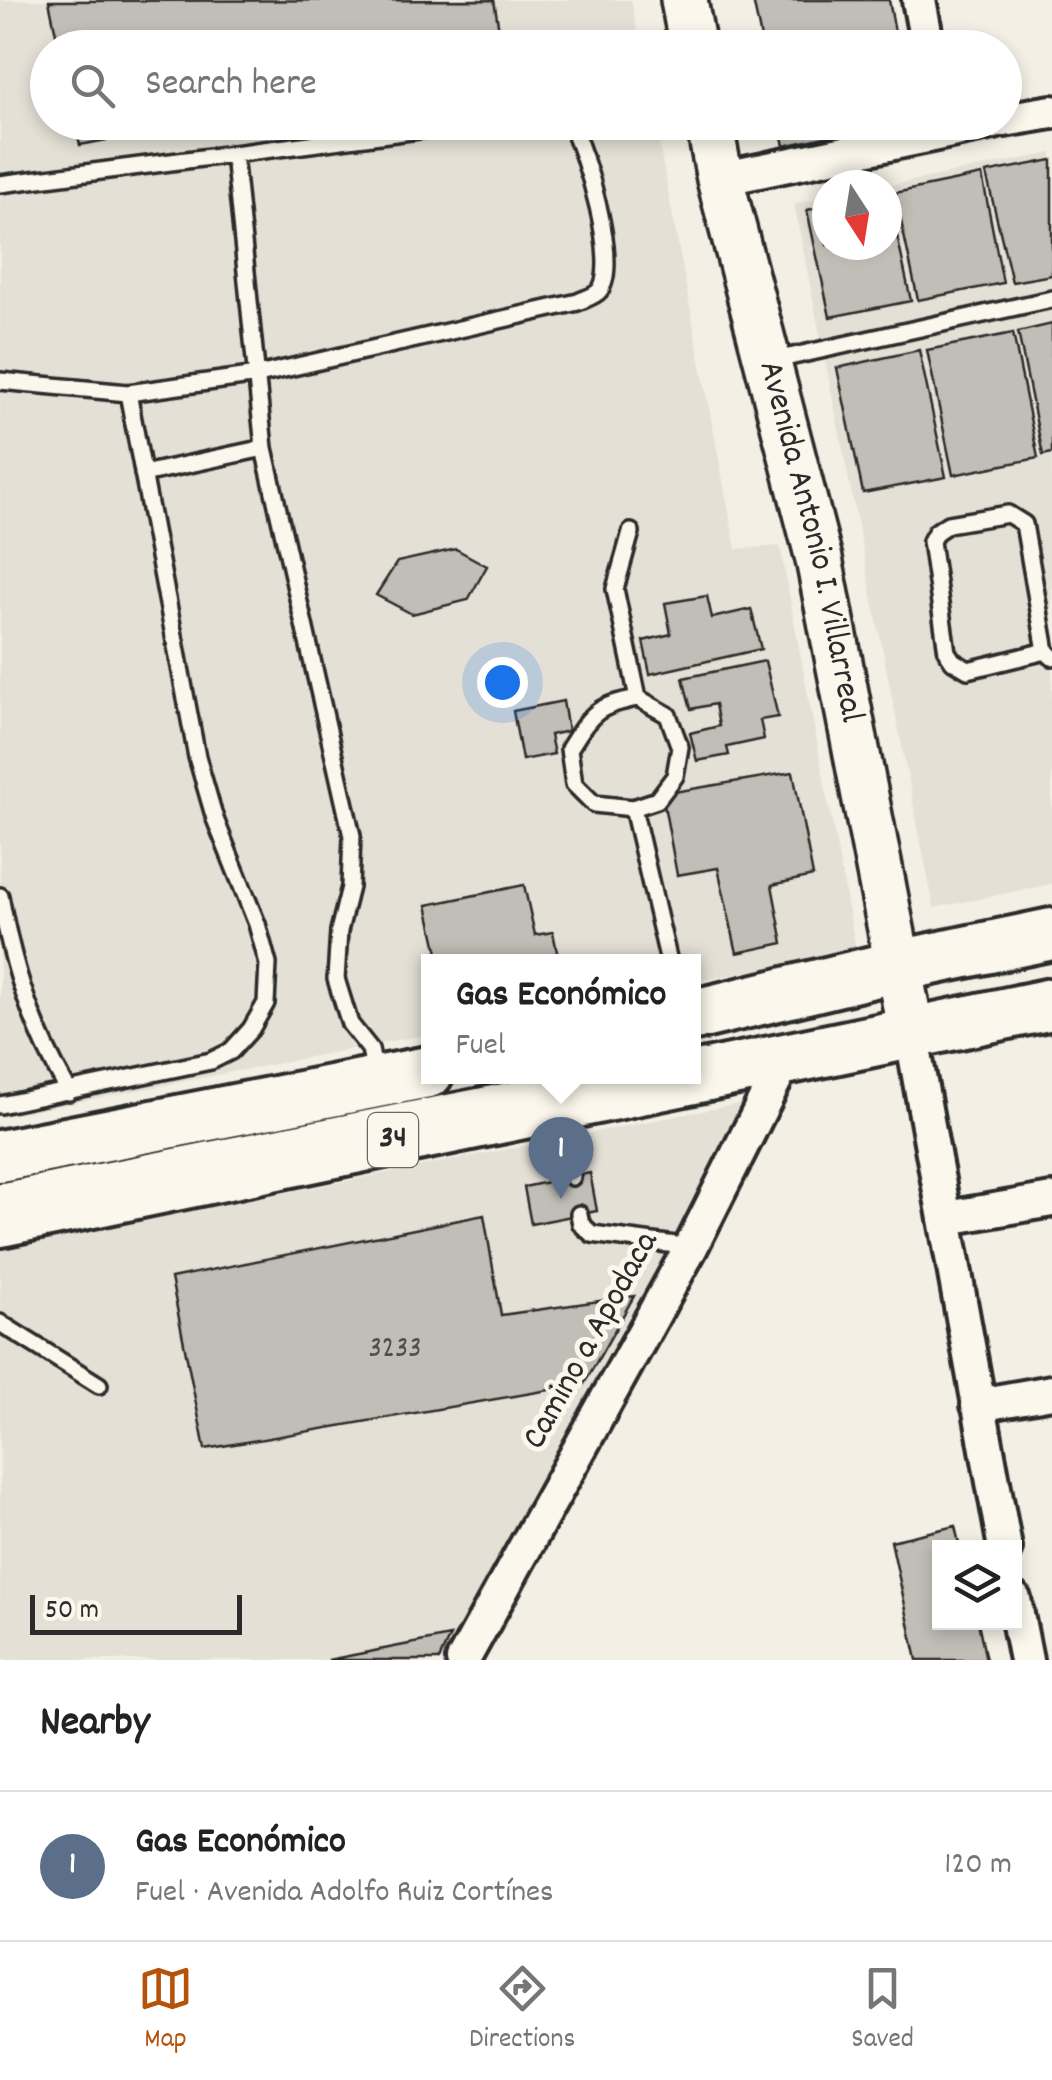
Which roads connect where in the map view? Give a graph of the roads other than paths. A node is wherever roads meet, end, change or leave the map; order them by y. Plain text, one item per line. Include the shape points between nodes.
1 (684, 0) edge
2 (918, 0) edge
3 (690, 30) edge
4 (924, 30) edge
5 (1052, 112) edge
6 (1022, 117) edge
7 (342, 140) edge
8 (580, 140) edge
9 (712, 140) edge
10 (889, 140) edge
11 (234, 154) junction
12 (720, 180) junction
13 (0, 184) edge
14 (1052, 299) edge
15 (768, 362) junction
16 (258, 375) junction
17 (0, 381) edge
18 (128, 393) junction
19 (264, 448) junction
20 (143, 474) junction
21 (631, 532) dead end
22 (1049, 654) edge
23 (638, 698) junction
24 (634, 808) junction
25 (0, 896) edge
26 (1052, 934) edge
27 (667, 954) edge
28 (899, 998) junction
29 (1052, 1004) edge
30 (701, 1014) edge
31 (701, 1024) edge
32 (786, 1058) junction
33 (701, 1071) edge
34 (421, 1075) edge
35 (421, 1076) edge
36 (377, 1082) junction
37 (617, 1084) edge
38 (69, 1092) junction
39 (558, 1093) junction
40 (0, 1105) edge
41 (0, 1158) edge
42 (572, 1177) dead end
43 (0, 1190) edge
44 (1052, 1200) edge
45 (579, 1214) dead end
46 (947, 1218) junction
47 (0, 1221) edge
48 (691, 1247) junction
49 (0, 1323) edge
50 (99, 1384) dead end
51 (1052, 1392) edge
52 (978, 1406) junction
53 (1003, 1540) edge
54 (1020, 1630) edge
55 (463, 1660) edge
56 (1026, 1660) edge

1 - 3 street
2 - 4 street
5 - 6 street
7 - 11 lane
8 - 16 lane via 607,252 599,291 578,302
9 - 12 street, Avenida Antonio I. Villarreal
10 - 12 street
11 - 13 lane
11 - 16 lane
12 - 15 street, Avenida Antonio I. Villarreal
14 - 15 lane
15 - 28 street, Avenida Antonio I. Villarreal via 819,560
16 - 18 lane
16 - 19 lane
17 - 18 lane
18 - 20 lane
19 - 20 lane
19 - 36 lane via 352,836 336,979 350,1024 370,1049
20 - 38 lane via 196,756 268,964 266,1002 252,1030 211,1061
21 - 23 lane via 615,589
22 - 22 lane via 1024,524 1008,514 936,532 930,552 953,662 968,670
23 - 24 lane via 668,715 680,748 675,776 656,800
23 - 24 lane via 607,704 569,749 574,784 594,804
24 - 27 lane
25 - 38 lane via 27,1007
26 - 28 main road, 34
28 - 29 main road, 34
28 - 30 main road, 34
28 - 31 lane
28 - 32 main road, 34
28 - 46 street, Avenida Antonio I. Villarreal
32 - 33 main road, 34
32 - 48 street, Camino a Apodaca
34 - 36 main road, 34
35 - 41 lane
36 - 41 main road, 34
37 - 39 main road, 34
38 - 40 lane
39 - 42 lane
39 - 43 lane
39 - 47 main road, 34
44 - 46 street
45 - 48 lane via 592,1234
46 - 52 street, Avenida Antonio I. Villarreal
48 - 55 street, Camino a Apodaca
49 - 50 lane
51 - 52 street
52 - 53 street, Avenida Antonio I. Villarreal
54 - 56 street

